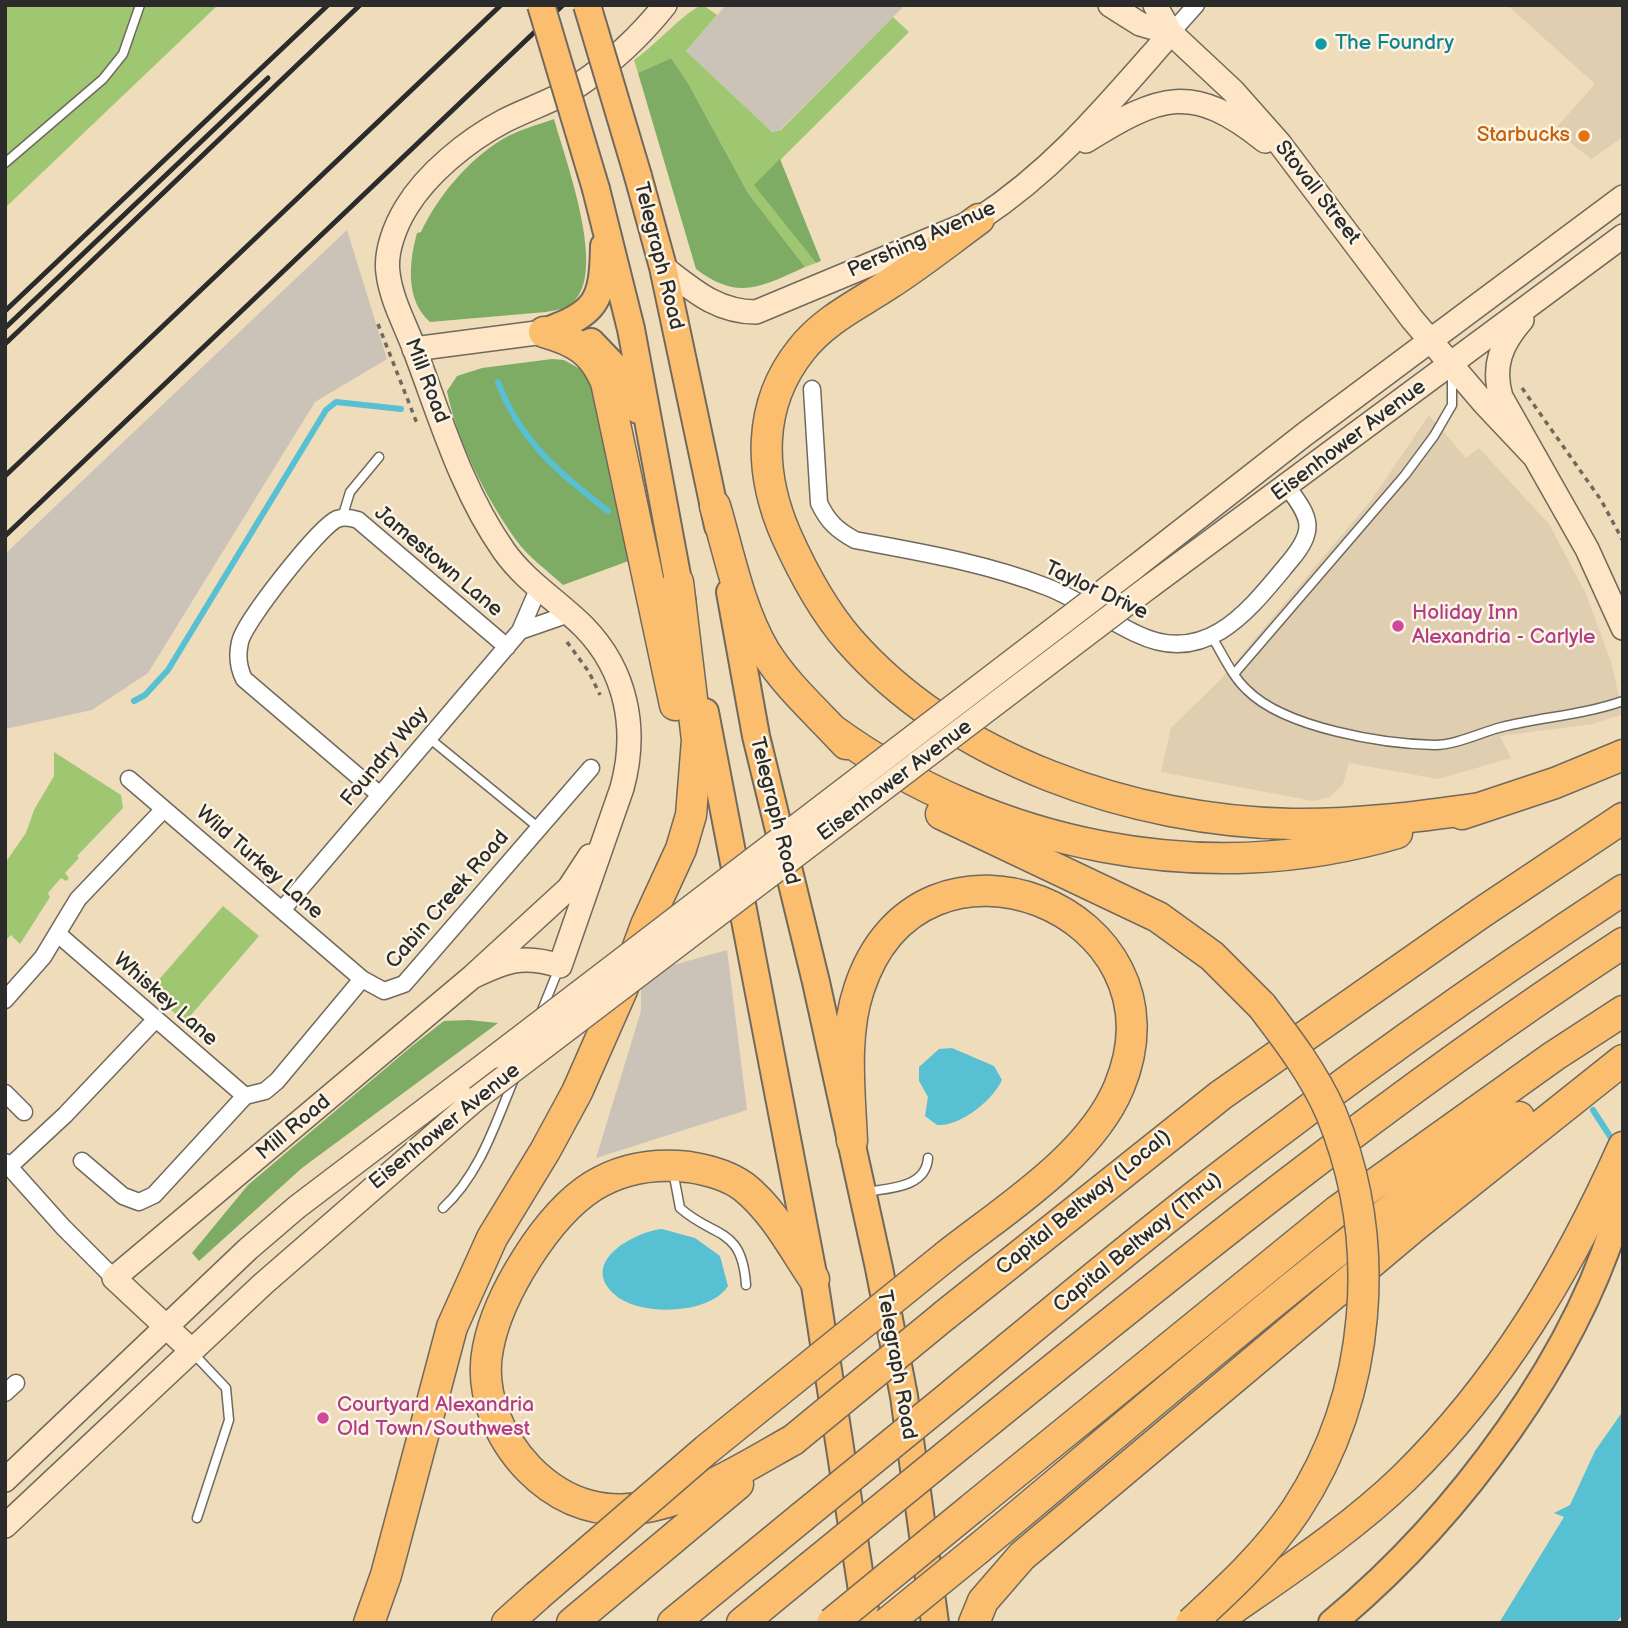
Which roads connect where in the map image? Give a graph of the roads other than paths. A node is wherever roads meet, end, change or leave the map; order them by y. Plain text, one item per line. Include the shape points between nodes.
1 (140, 5) edge
2 (541, 5) edge
3 (587, 5) edge
4 (665, 5) edge
5 (1110, 5) edge
6 (1155, 5) edge
7 (1196, 5) edge
8 (1171, 33) junction
9 (1062, 155) junction
10 (5, 163) edge
11 (1299, 170) junction
12 (1623, 197) edge
13 (604, 219) junction
14 (979, 219) junction
15 (1623, 236) edge
16 (663, 267) junction
17 (1553, 288) junction
18 (544, 332) junction
19 (1431, 340) junction
20 (414, 349) junction
21 (1452, 364) junction
22 (811, 389) dead end
23 (1534, 456) junction
24 (379, 457) dead end
25 (658, 461) junction
26 (1288, 488) junction
27 (715, 506) junction
28 (342, 518) junction
29 (678, 582) junction
30 (539, 587) junction
31 (569, 614) junction
32 (1623, 628) edge
33 (520, 631) junction
34 (1212, 636) junction
35 (507, 647) junction
36 (1234, 674) junction
37 (1623, 701) edge
38 (833, 730) junction
39 (429, 738) junction
40 (1623, 755) edge
41 (591, 768) dead end
42 (129, 779) dead end
43 (380, 795) junction
44 (1480, 808) junction
45 (164, 809) junction
46 (1623, 818) edge
47 (539, 828) junction
48 (607, 830) junction
49 (1623, 890) edge
50 (282, 910) junction
51 (646, 925) junction
52 (59, 935) junction
53 (1623, 943) edge
54 (560, 966) junction
55 (472, 976) junction
56 (362, 979) junction
57 (5, 1000) edge
58 (1623, 1011) edge
59 (155, 1020) junction
60 (1623, 1047) edge
61 (1623, 1060) edge
62 (5, 1093) edge
63 (245, 1096) junction
64 (24, 1112) dead end
65 (852, 1141) junction
66 (1623, 1147) edge
67 (928, 1158) dead end
68 (82, 1161) dead end
69 (8, 1164) edge
70 (673, 1165) junction
71 (863, 1193) junction
72 (1623, 1196) edge
73 (443, 1208) dead end
74 (114, 1278) junction
75 (814, 1279) junction
76 (746, 1285) dead end
77 (166, 1328) junction
78 (190, 1349) junction
79 (793, 1440) junction
80 (5, 1480) edge
81 (197, 1518) dead end
82 (5, 1526) edge
83 (369, 1623) edge
84 (507, 1623) edge
85 (572, 1623) edge
86 (673, 1623) edge
87 (742, 1623) edge
88 (832, 1623) edge
89 (867, 1623) edge
90 (887, 1623) edge
91 (935, 1623) edge
92 (974, 1623) edge
93 (1191, 1623) edge
94 (1213, 1623) edge
95 (1332, 1623) edge

1 - 10 lane via 123,54 103,79
2 - 13 main road, Telegraph Road, bridge
3 - 16 main road, Telegraph Road, bridge
4 - 20 main road, Mill Road via 579,85 477,138 445,163 406,207 394,234 387,272
5 - 8 main road, Stovall Street via 1140,24
6 - 8 main road, Stovall Street
7 - 8 street
8 - 9 main road, Pershing Avenue
8 - 11 main road, Stovall Street via 1233,91
9 - 11 main road via 1144,107 1187,101 1230,115
9 - 14 main road, Pershing Avenue
11 - 19 main road, Stovall Street
12 - 19 main road, Eisenhower Avenue
13 - 18 main road via 597,300 577,319
13 - 25 main road, Telegraph Road
14 - 16 main road, Pershing Avenue via 756,312 723,308 704,299
14 - 44 highway via 816,333 790,367 772,405 767,423 767,470 783,528 813,591 849,639 901,689 956,728 1033,768 1132,802 1288,824 1395,820
15 - 17 main road, Eisenhower Avenue
16 - 27 main road, Telegraph Road
17 - 21 main road, Eisenhower Avenue
17 - 23 main road via 1512,331 1497,363 1501,397
18 - 20 main road
18 - 25 main road via 579,336 607,356 623,379
18 - 51 highway via 580,345 606,382 672,682 679,764 676,802
19 - 21 main road, Stovall Street
19 - 77 main road, Eisenhower Avenue, bridge via 329,1181 248,1249
20 - 30 main road, Mill Road via 481,514 507,555
21 - 23 main road, Stovall Street
21 - 26 main road, Eisenhower Avenue
21 - 36 lane via 1452,405 1434,436
22 - 34 street, Taylor Drive via 819,503 838,531 855,540 1048,587 1161,643 1187,643
23 - 32 main road via 1587,549
24 - 28 lane via 350,492
25 - 29 main road, Telegraph Road
26 - 34 street, Taylor Drive via 1307,517 1304,543 1241,617
26 - 78 main road, Eisenhower Avenue, bridge via 1149,587 477,1098
27 - 38 highway via 748,617 763,648
27 - 65 main road, Telegraph Road via 756,736
28 - 35 street, Jamestown Lane via 359,520
28 - 43 street, Jamestown Lane via 329,525 253,614 238,656 244,679
29 - 51 highway via 693,694 696,780 681,849
29 - 75 main road, Telegraph Road
30 - 31 main road, Mill Road
30 - 33 street, Foundry Way
31 - 33 street
31 - 48 main road, Mill Road via 601,647 616,671 628,714 629,762
33 - 35 street, Foundry Way
34 - 36 lane
35 - 39 street, Foundry Way
36 - 37 lane via 1272,709 1345,732 1438,745
38 - 44 highway via 897,773 952,800 1018,824 1152,855 1257,860 1303,856
38 - 93 highway, bridge via 860,760 916,802 1158,917 1212,956 1262,1006 1309,1072 1331,1114 1360,1231 1362,1331 1343,1412 1309,1488 1263,1553
39 - 43 street, Foundry Way
39 - 47 lane
40 - 44 highway
41 - 47 street, Cabin Creek Road
42 - 45 street, Wild Turkey Lane
43 - 50 street, Foundry Way
45 - 50 street, Wild Turkey Lane
45 - 52 street via 78,899
46 - 79 highway, Capital Beltway (Local), bridge via 1222,1095
47 - 56 street, Cabin Creek Road via 404,984 384,991
48 - 54 main road, Mill Road
48 - 55 main road, Mill Road via 569,888
49 - 86 highway, Capital Beltway (Thru), bridge via 1500,971 1211,1183
50 - 56 street, Wild Turkey Lane
51 - 83 highway via 577,1091 492,1238 452,1327 386,1576
52 - 57 street
52 - 59 street, Whiskey Lane
53 - 87 highway, Capital Beltway (Thru), bridge via 1285,1183
54 - 55 main road, Mill Road via 508,960
54 - 73 lane via 472,1174
55 - 74 main road, Mill Road
56 - 63 street, Cabin Creek Road via 277,1081 265,1091
58 - 88 highway, bridge via 1336,1211
59 - 63 street, Whiskey Lane
59 - 69 street via 74,1106
60 - 90 highway, bridge via 1418,1190
61 - 92 highway via 1416,1225 1022,1556 983,1601
62 - 64 street
63 - 68 street, Cabin Creek Road via 162,1190 147,1199 139,1202 123,1196
65 - 71 main road, Telegraph Road
65 - 84 highway, bridge via 853,1013 869,964 903,920 953,895 1006,891 1027,894 1066,914 1103,946 1126,994 1130,1050 1119,1088 1074,1152 706,1450
66 - 94 highway via 1545,1302 1474,1402 1403,1479 1362,1514
67 - 71 lane via 923,1172 910,1184
69 - 74 street
70 - 75 highway via 706,1170 743,1186 771,1215
70 - 76 lane via 680,1208 735,1244 744,1261
70 - 79 highway via 630,1170 592,1187 560,1215 541,1240 506,1298 488,1350 487,1376 495,1416 511,1447 541,1480 563,1495 613,1509 652,1508 689,1496
71 - 91 main road, Telegraph Road via 904,1396
72 - 95 main road via 1592,1281 1502,1439 1422,1540
74 - 77 main road
75 - 89 main road, Telegraph Road
77 - 78 main road
77 - 80 main road, Eisenhower Avenue
78 - 81 lane via 226,1388 229,1420
78 - 82 main road, Eisenhower Avenue
79 - 85 highway, Capital Beltway (Local)

